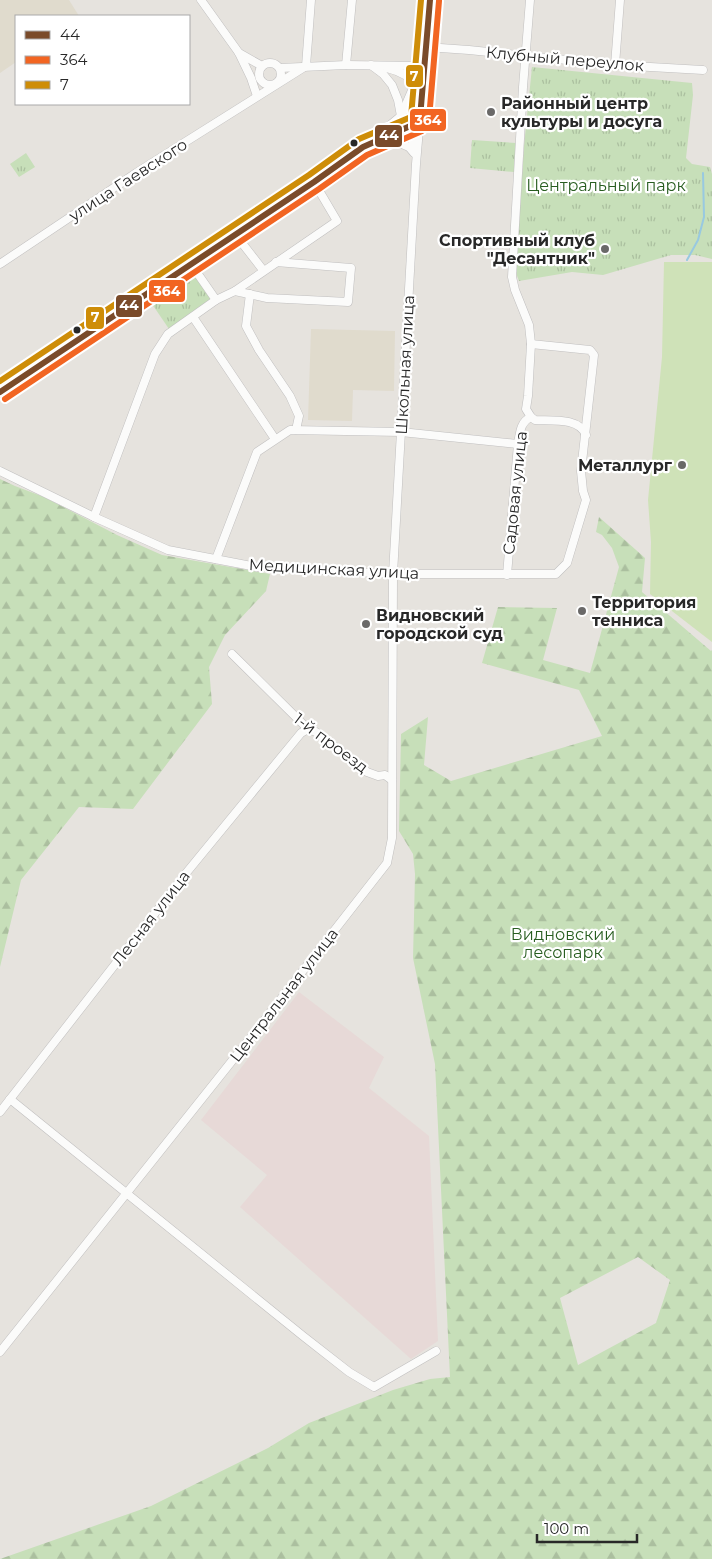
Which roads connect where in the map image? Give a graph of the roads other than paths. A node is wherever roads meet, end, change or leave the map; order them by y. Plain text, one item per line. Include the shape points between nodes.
1 (202, 0) edge
2 (311, 0) edge
3 (352, 0) edge
4 (430, 0) edge
5 (530, 0) edge
6 (620, 0) edge
7 (426, 47) junction
8 (239, 53) junction
9 (525, 55) junction
10 (424, 60) junction
11 (370, 64) junction
12 (346, 65) junction
13 (616, 65) junction
14 (262, 66) junction
15 (306, 66) junction
16 (280, 68) junction
17 (703, 70) dead end
18 (251, 78) junction
19 (263, 82) junction
20 (415, 83) junction
21 (276, 84) junction
22 (422, 94) junction
23 (257, 96) junction
24 (402, 113) junction
25 (420, 118) junction
26 (407, 128) junction
27 (386, 137) junction
28 (363, 147) junction
29 (416, 157) junction
30 (314, 182) junction
31 (235, 234) junction
32 (276, 262) junction
33 (0, 264) edge
34 (191, 264) junction
35 (264, 270) junction
36 (235, 291) junction
37 (250, 294) junction
38 (216, 300) junction
39 (193, 317) junction
40 (532, 344) junction
41 (0, 392) edge
42 (531, 417) junction
43 (296, 430) junction
44 (401, 432) junction
45 (586, 435) junction
46 (275, 439) junction
47 (518, 444) junction
48 (0, 472) edge
49 (94, 517) junction
50 (216, 559) junction
51 (393, 574) junction
52 (507, 575) junction
53 (232, 654) dead end
54 (308, 728) junction
55 (392, 780) junction
56 (10, 1099) junction
57 (0, 1112) edge
58 (126, 1192) junction
59 (436, 1351) dead end
60 (0, 1352) edge

1 - 8 street
2 - 15 street
3 - 12 street
4 - 7 street
5 - 9 street, Садовая улица
6 - 13 street
7 - 9 street, Клубный переулок
7 - 10 street
8 - 14 street
8 - 18 street
9 - 13 street, Клубный переулок
9 - 40 street, Садовая улица via 512,277 529,325
10 - 11 street via 416,66
10 - 20 street
10 - 22 street, Школьная улица
11 - 12 street, улица Гаевского
11 - 20 street via 396,71
11 - 24 street via 392,85
12 - 15 street, улица Гаевского
13 - 17 street, Клубный переулок
14 - 16 street via 271,63
14 - 19 street via 259,76
15 - 16 street, улица Гаевского
15 - 21 street, улица Гаевского
16 - 21 street via 282,74
18 - 19 street
18 - 23 street
19 - 21 street
19 - 23 street
20 - 22 street
20 - 24 street
21 - 23 street, улица Гаевского
22 - 25 street, Школьная улица
23 - 33 street, улица Гаевского
24 - 25 street via 409,107 415,108
24 - 26 street
24 - 28 street
25 - 26 street
25 - 29 street, Школьная улица
26 - 27 street
26 - 29 street
27 - 28 street
27 - 29 street via 409,147
28 - 30 street
29 - 44 street, Школьная улица
30 - 31 street
30 - 32 street via 337,221
31 - 34 street
31 - 35 street
32 - 35 street
32 - 37 street via 351,268 348,302 267,298
34 - 38 street
34 - 41 street
35 - 36 street
36 - 37 street
36 - 38 street
37 - 43 street via 246,326 290,396 299,416
38 - 39 street
39 - 46 street
39 - 49 street via 168,334 154,354
40 - 42 street, Садовая улица via 526,409
40 - 45 street via 590,350 594,355
42 - 45 street via 577,425
42 - 47 street, Садовая улица via 522,424
43 - 44 street
43 - 46 street
44 - 47 street
44 - 51 street, Школьная улица
45 - 52 street, Медицинская улица via 582,471 586,500 567,563 556,574
46 - 50 street via 257,452
47 - 52 street, Садовая улица
48 - 49 street, Медицинская улица
49 - 50 street, Медицинская улица via 168,550
50 - 51 street, Медицинская улица via 256,567
51 - 52 street, Медицинская улица
51 - 55 street, Центральная улица
53 - 54 street, 1-й проезд
54 - 55 street, 1-й проезд via 368,772
54 - 56 street, Лесная улица via 187,872
55 - 58 street, Центральная улица via 392,838 387,863
56 - 57 street, Лесная улица
56 - 58 street
58 - 59 street via 310,1342 374,1387
58 - 60 street, Центральная улица

